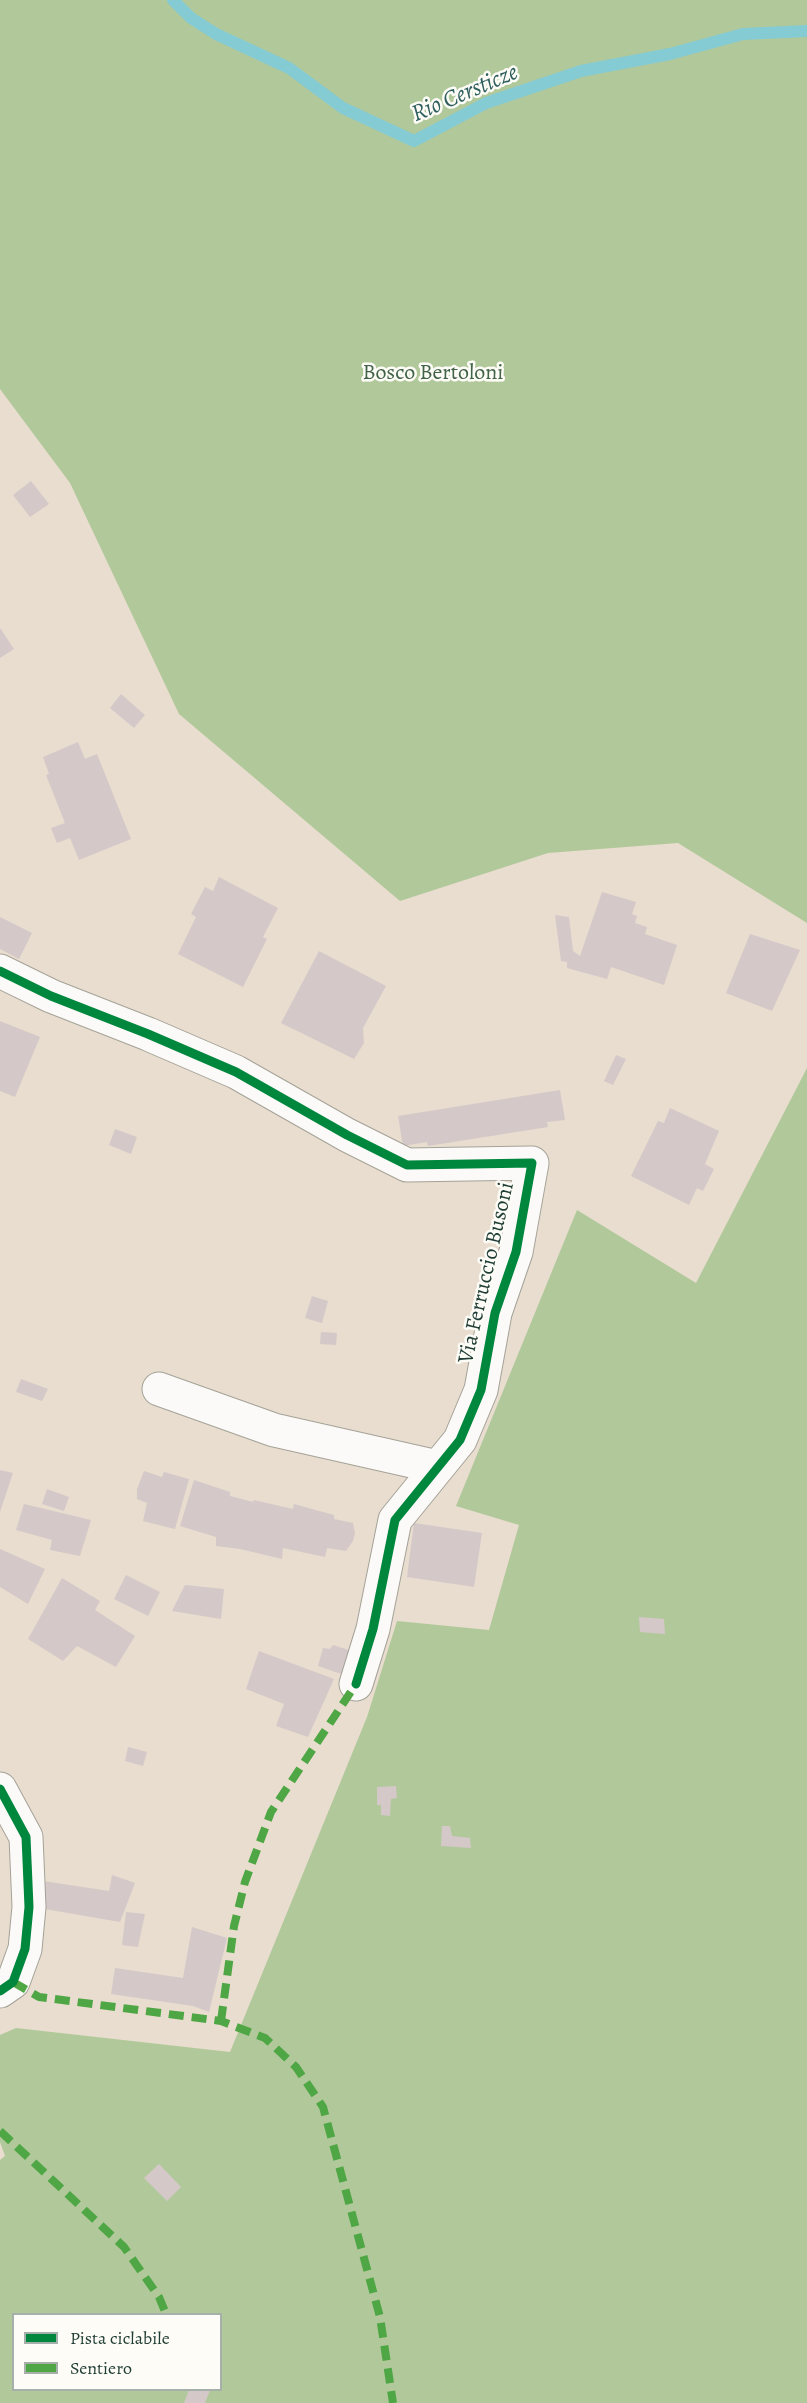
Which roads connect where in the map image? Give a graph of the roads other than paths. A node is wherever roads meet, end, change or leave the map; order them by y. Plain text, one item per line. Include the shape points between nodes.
1 (0, 971) edge
2 (159, 1389) dead end
3 (438, 1467) junction
4 (356, 1684) dead end
5 (0, 1790) edge
6 (6, 1986) edge

1 - 3 street, Via Ferruccio Busoni via 236,1072 406,1165 532,1163 516,1252 495,1313 481,1390 460,1440
2 - 3 street via 274,1430
3 - 4 street, Via Ferruccio Busoni via 395,1520 373,1629
5 - 6 street via 26,1837 29,1907 25,1949

